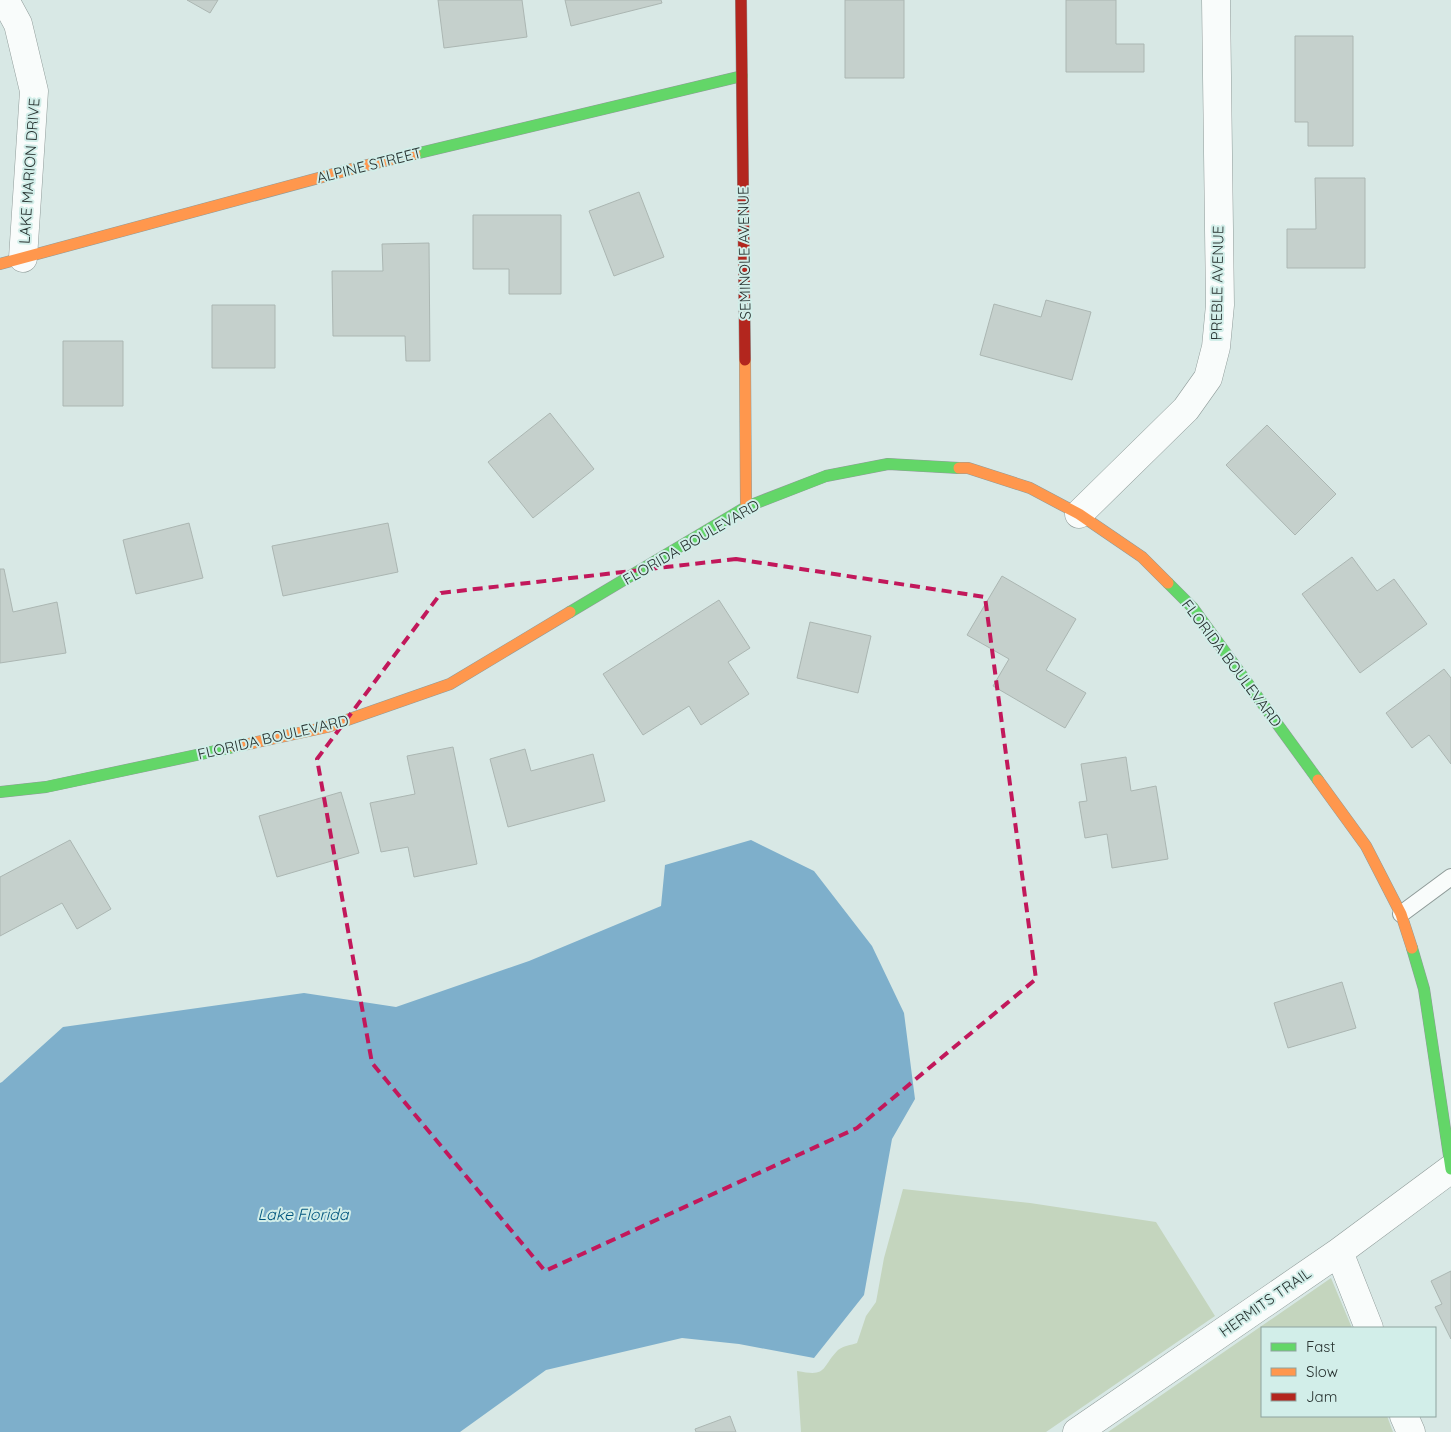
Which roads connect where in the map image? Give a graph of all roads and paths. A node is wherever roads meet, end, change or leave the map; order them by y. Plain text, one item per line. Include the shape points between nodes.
1 (5, 0) edge
2 (741, 0) edge
3 (1216, 0) edge
4 (742, 76) junction
5 (12, 261) edge
6 (746, 507) junction
7 (1079, 514) junction
8 (0, 792) edge
9 (1451, 877) edge
10 (1401, 914) junction
11 (1451, 1169) edge
12 (1338, 1252) junction
13 (1369, 1327) edge
14 (1404, 1417) edge
15 (1077, 1432) edge
16 (1411, 1432) edge

1 - 5 street, LAKE MARION DRIVE via 18,24 34,91
2 - 4 street, SEMINOLE AVENUE
3 - 7 street, PREBLE AVENUE via 1220,305 1216,347 1208,378 1186,409
4 - 5 street, ALPINE STREET via 363,166
4 - 6 street, SEMINOLE AVENUE
6 - 7 street, FLORIDA BOULEVARD via 826,476 888,464 968,468 1030,488
6 - 8 street, FLORIDA BOULEVARD via 450,684 327,727 46,787
7 - 10 street, FLORIDA BOULEVARD via 1142,557 1193,608 1366,846
9 - 10 lane
10 - 11 street, FLORIDA BOULEVARD via 1424,989
11 - 12 street, HERMITS TRAIL
12 - 13 street
12 - 15 street, HERMITS TRAIL
14 - 16 street

